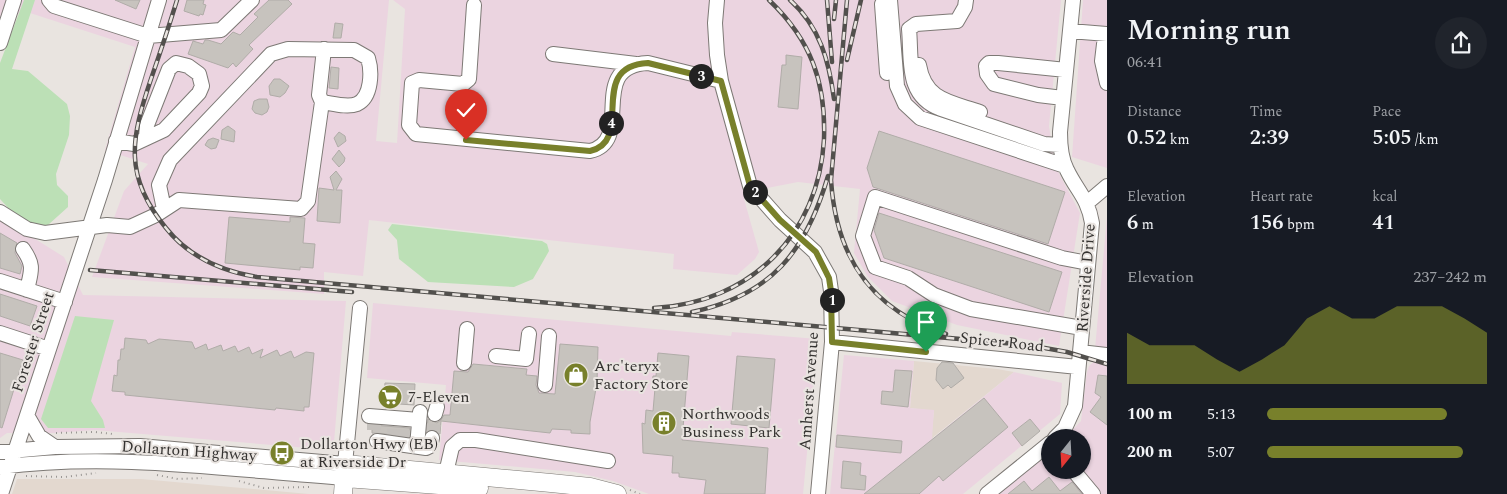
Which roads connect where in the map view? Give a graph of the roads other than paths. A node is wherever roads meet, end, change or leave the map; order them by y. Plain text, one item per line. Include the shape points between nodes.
1 (14, 0) edge
2 (49, 0) edge
3 (159, 0) edge
4 (252, 0) edge
5 (717, 0) edge
6 (885, 0) edge
7 (890, 0) edge
8 (1072, 0) edge
9 (967, 2) edge
10 (474, 5) dead end
11 (925, 24) junction
12 (1070, 31) junction
13 (148, 36) junction
14 (1106, 39) edge
15 (0, 43) edge
16 (324, 49) junction
17 (553, 54) dead end
18 (637, 64) junction
19 (1066, 70) junction
20 (721, 81) junction
21 (1107, 84) edge
22 (908, 90) junction
23 (1063, 98) junction
24 (322, 102) junction
25 (146, 137) junction
26 (116, 141) junction
27 (1044, 144) junction
28 (1060, 145) junction
29 (1065, 166) junction
30 (1107, 186) edge
31 (1088, 203) junction
32 (164, 210) junction
33 (0, 212) edge
34 (88, 228) junction
35 (23, 249) dead end
36 (1088, 263) junction
37 (0, 281) edge
38 (26, 290) junction
39 (65, 302) junction
40 (360, 308) dead end
41 (1082, 328) junction
42 (467, 329) dead end
43 (0, 333) edge
44 (529, 334) dead end
45 (549, 336) dead end
46 (832, 342) junction
47 (49, 349) junction
48 (1080, 352) junction
49 (1107, 355) edge
50 (496, 356) dead end
51 (464, 363) dead end
52 (1078, 367) junction
53 (545, 386) dead end
54 (368, 416) dead end
55 (28, 417) junction
56 (1065, 429) edge
57 (432, 438) dead end
58 (377, 441) dead end
59 (417, 446) junction
60 (55, 447) junction
61 (16, 450) junction
62 (1041, 450) edge
63 (0, 452) edge
64 (608, 461) dead end
65 (6, 466) edge
66 (446, 473) junction
67 (344, 479) edge
68 (1080, 479) edge
69 (540, 491) edge
70 (1, 494) edge
71 (617, 494) edge
72 (818, 494) edge
73 (987, 494) edge
74 (1093, 494) edge

1 - 15 street
2 - 13 street via 54,6
3 - 13 street
4 - 13 street via 221,30
5 - 20 street, Amherst Avenue via 715,23
6 - 22 street via 882,4 888,79
7 - 22 street
8 - 12 street, Riverside Drive
9 - 11 street via 957,21
10 - 18 street via 469,79 463,84 419,80 412,83 409,125 416,134 597,150 609,137 617,78 626,68
11 - 22 street via 916,24 909,29 912,73
11 - 27 street via 917,33 919,68 932,94 1026,127
12 - 14 street
12 - 19 street, Riverside Drive
13 - 26 street
14 - 21 street via 1102,61
16 - 24 street via 319,95
16 - 24 street via 354,50 363,54 368,58 370,70 368,89 357,104
16 - 32 street via 288,49 271,54 170,160 160,185
17 - 18 street
18 - 20 street via 661,65
19 - 23 street, Riverside Drive
19 - 23 street via 998,63 986,66 994,84
20 - 46 street, Amherst Avenue via 750,186 780,220 816,252 829,278
22 - 27 street via 930,105
22 - 29 street via 905,104 920,118
23 - 28 street, Riverside Drive
24 - 32 street via 308,201 301,209 178,200
25 - 25 street via 164,130 199,93 202,86 199,74 188,66 176,63 169,69 147,125
25 - 26 street via 134,144
26 - 34 street, Forester Street
27 - 28 street
28 - 29 street, Riverside Drive
29 - 31 street, Riverside Drive
30 - 31 street
31 - 36 street, Riverside Drive via 1092,223
32 - 34 street via 130,227 107,225
33 - 34 street via 27,229 45,234
34 - 39 street, Forester Street
35 - 38 street via 30,260 31,271
36 - 41 street, Riverside Drive
36 - 41 street via 1062,258 875,197 863,236 875,267 908,278 934,295 971,309
37 - 38 street
38 - 39 street
39 - 47 street, Forester Street
40 - 67 street
41 - 48 street, Riverside Drive
42 - 51 street
43 - 47 street
44 - 50 street via 526,359
45 - 53 street
46 - 52 street, Spicer Road
46 - 72 street, Amherst Avenue
47 - 55 street, Forester Street
48 - 49 street
48 - 52 street, Riverside Drive
52 - 56 street, Riverside Drive via 1075,406
54 - 59 street via 419,416
55 - 60 street via 39,436
55 - 61 street, Forester Street
57 - 59 street via 430,446
58 - 59 street
60 - 61 street, Dollarton Highway
60 - 67 street, Dollarton Highway via 140,446
61 - 63 street, Dollarton Highway
61 - 65 street, Forester Street
62 - 73 street
64 - 66 street via 460,440 452,448
65 - 67 street, Dollarton Highway via 63,460 130,461
65 - 70 street, Forester Street
66 - 67 main road, Dollarton Highway
66 - 69 main road, Dollarton Highway
67 - 69 main road, Dollarton Highway
68 - 74 street
69 - 71 main road, Dollarton Highway via 590,488

